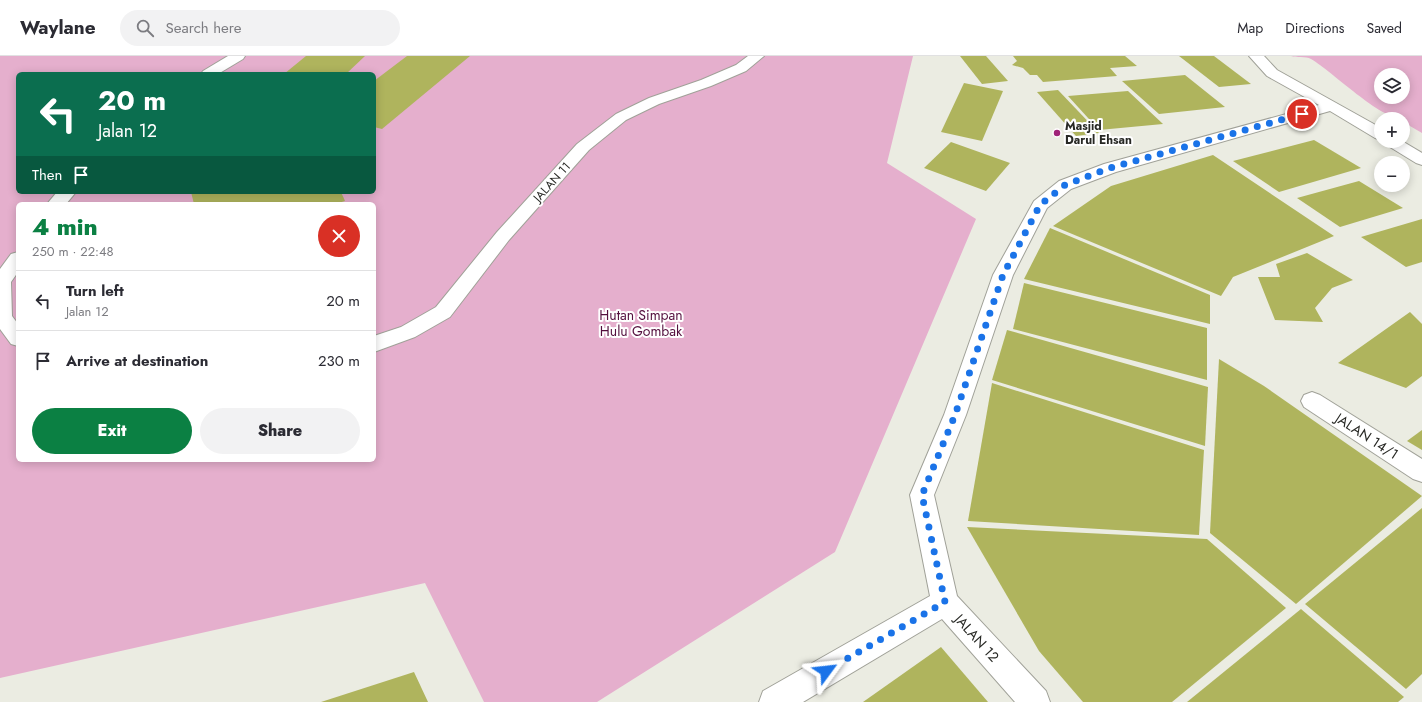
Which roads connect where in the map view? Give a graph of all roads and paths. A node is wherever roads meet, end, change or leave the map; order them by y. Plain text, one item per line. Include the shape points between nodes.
1 (238, 56) edge
2 (757, 56) edge
3 (1256, 56) edge
4 (211, 72) edge
5 (1332, 106) junction
6 (1374, 131) edge
7 (1402, 148) edge
8 (1422, 160) edge
9 (65, 194) edge
10 (58, 202) edge
11 (16, 261) edge
12 (16, 336) edge
13 (376, 343) edge
14 (1312, 401) dead end
15 (1422, 472) edge
16 (945, 602) junction
17 (774, 702) edge
18 (1035, 702) edge

1 - 4 street
2 - 13 street, JALAN 11 via 741,68 706,84 654,101 621,117 583,147 503,236 443,312 408,332
3 - 5 street via 1272,73
5 - 6 street
5 - 16 street, JALAN 12 via 1110,168 1065,185 1040,205 1003,275 955,415 922,495
7 - 8 street
9 - 10 street
11 - 12 street via 1,282 2,317
14 - 15 street, JALAN 14/1
16 - 17 street
16 - 18 street, JALAN 12

